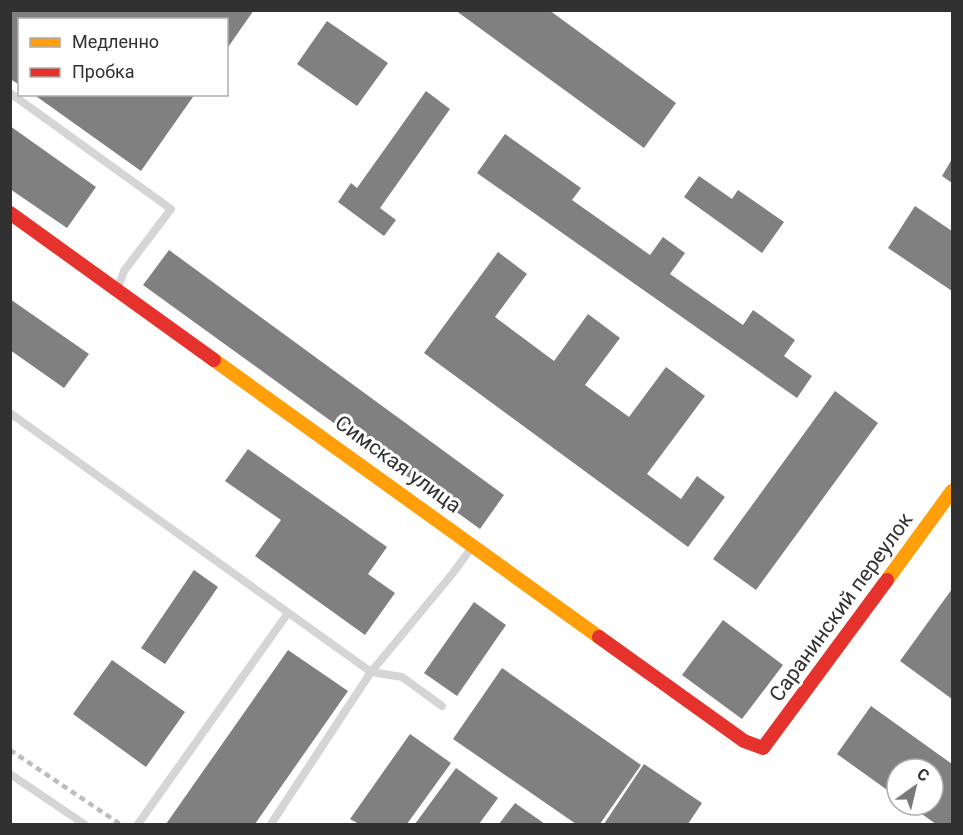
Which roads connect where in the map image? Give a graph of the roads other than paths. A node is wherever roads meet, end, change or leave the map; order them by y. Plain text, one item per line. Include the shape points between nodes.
1 (10, 93) edge
2 (10, 213) edge
3 (118, 289) junction
4 (10, 413) edge
5 (952, 491) edge
6 (474, 545) junction
7 (288, 614) junction
8 (371, 672) junction
9 (442, 706) dead end
10 (763, 748) joint
11 (10, 774) edge
12 (84, 825) edge
13 (138, 825) edge
14 (271, 825) edge

1 - 3 lane via 171,209 124,271
2 - 3 street, Симская улица
3 - 6 street, Симская улица
4 - 7 lane
5 - 10 street, Саранинский переулок
6 - 8 lane
6 - 10 street, Симская улица via 744,741
7 - 8 lane
7 - 13 lane
8 - 9 lane via 402,677
8 - 14 lane
11 - 12 lane

